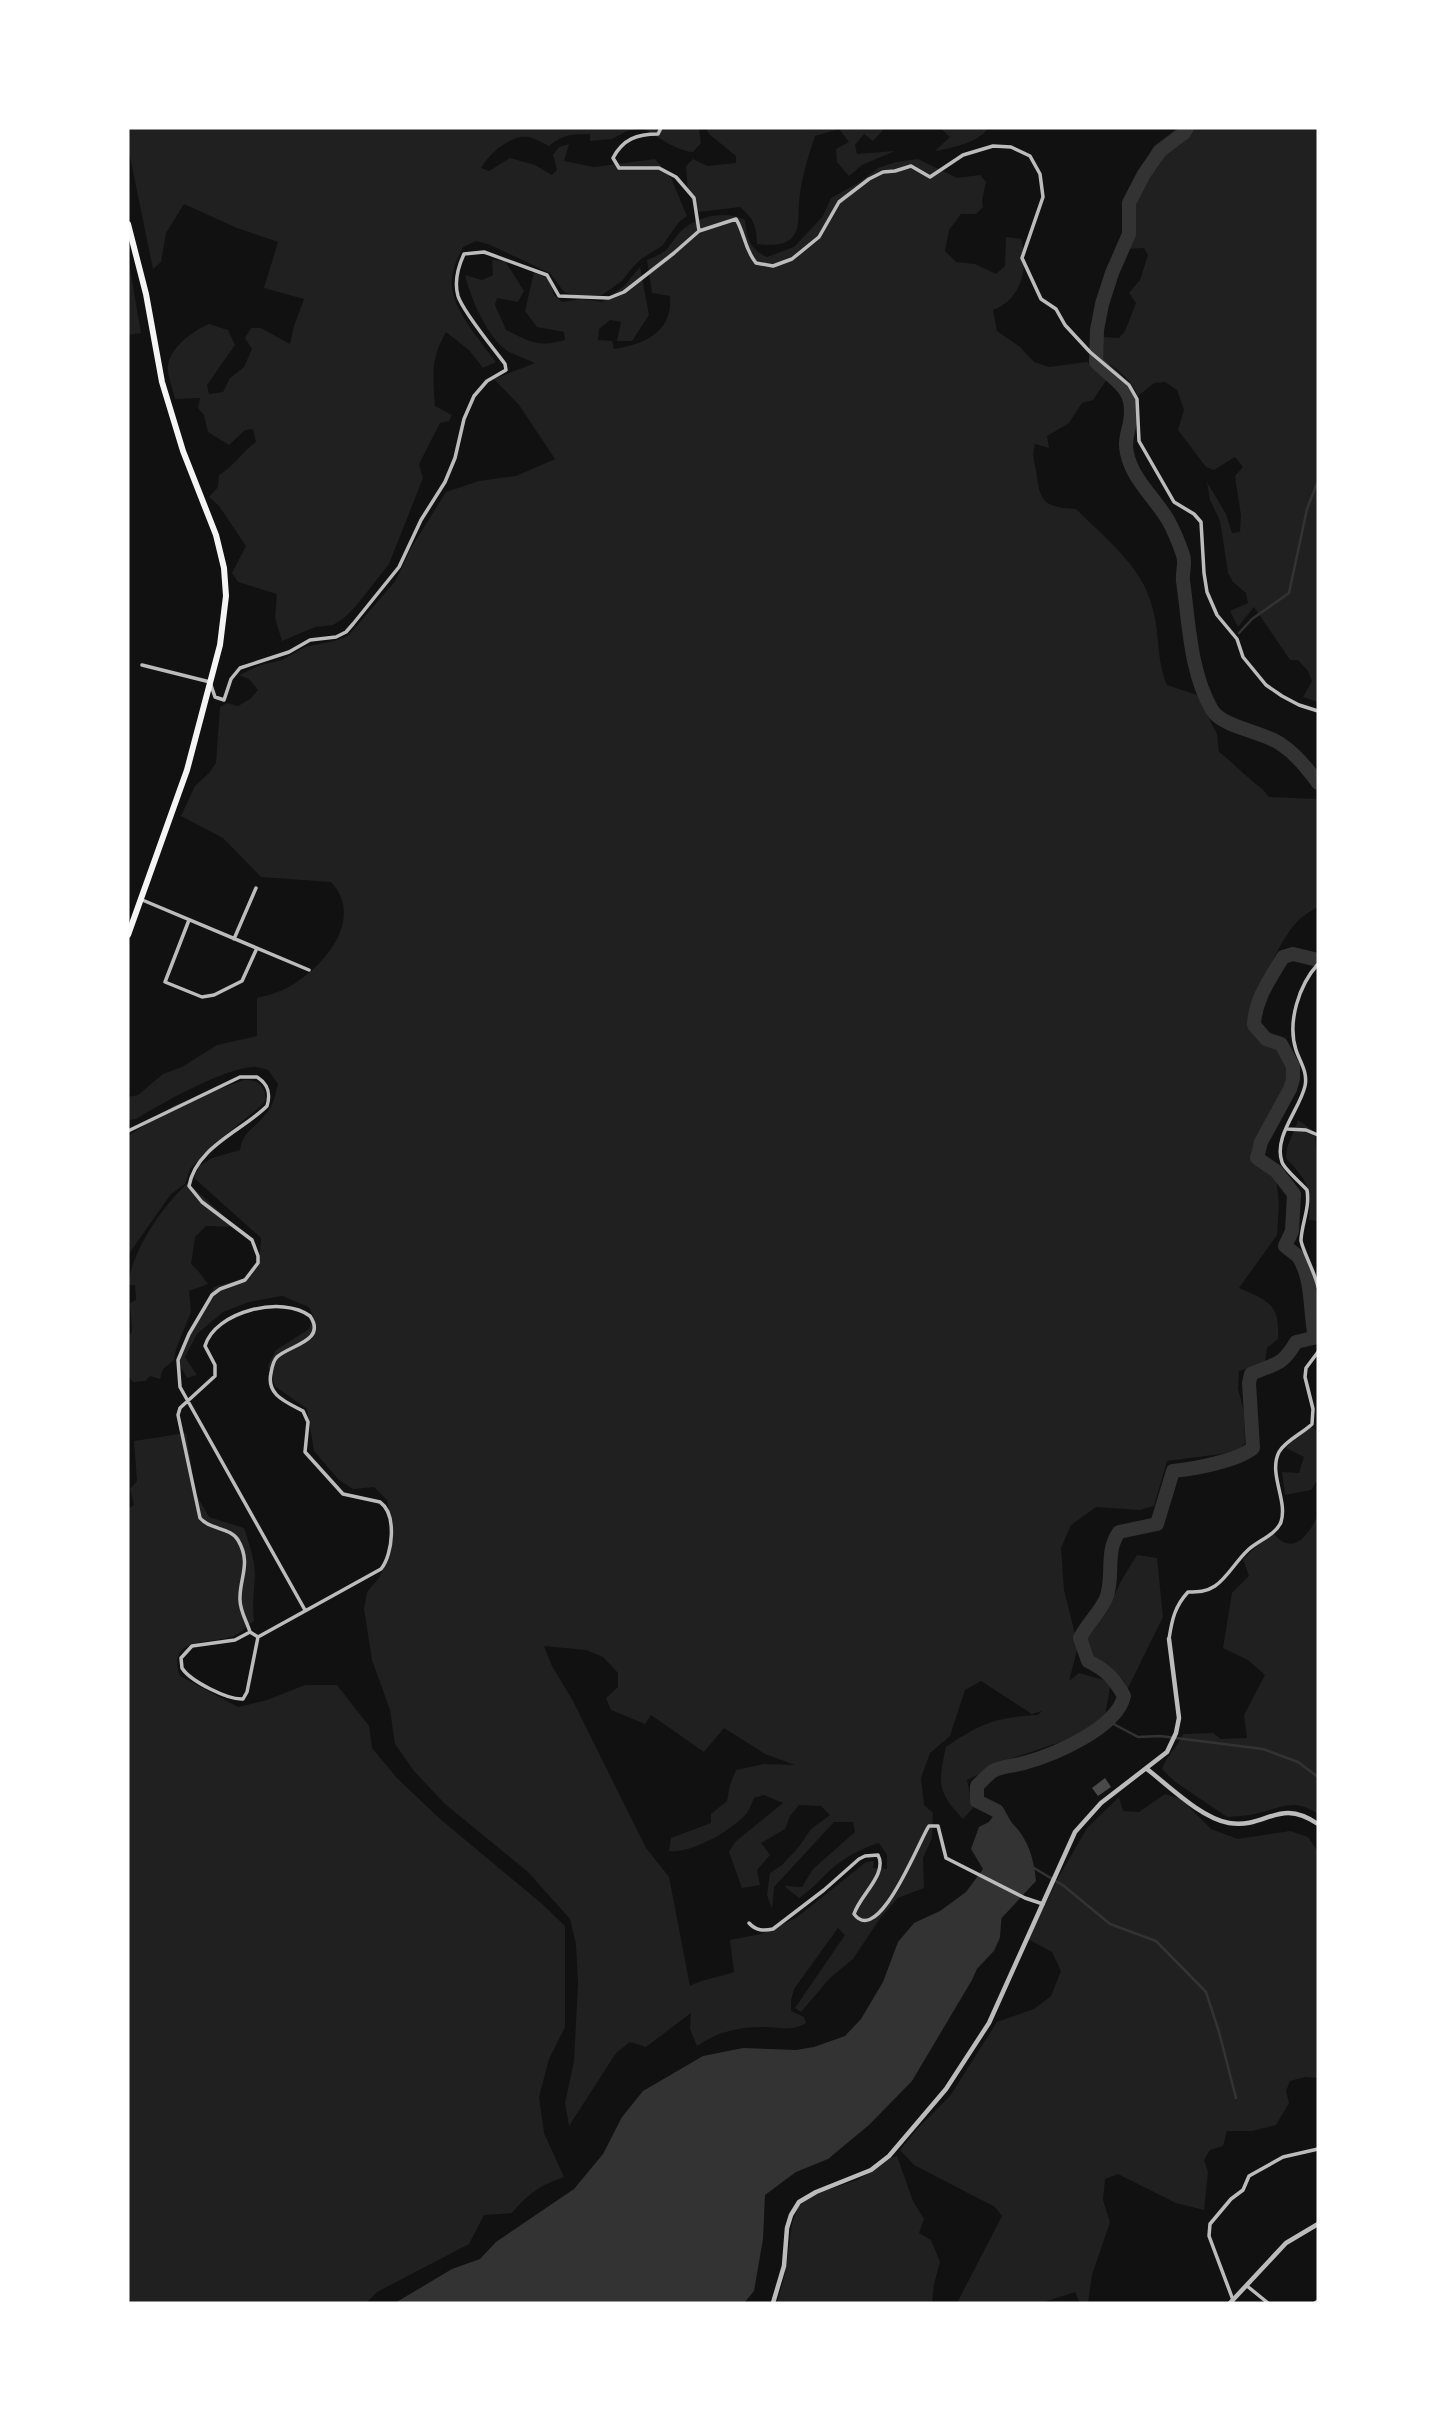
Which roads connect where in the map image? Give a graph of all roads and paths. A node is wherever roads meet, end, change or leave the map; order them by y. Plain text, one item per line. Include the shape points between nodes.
1 (661, 128) edge
2 (128, 225) edge
3 (699, 231) junction
4 (142, 665) dead end
5 (210, 682) junction
6 (1318, 711) edge
7 (256, 888) dead end
8 (139, 899) junction
9 (130, 917) edge
10 (190, 920) junction
11 (128, 935) edge
12 (234, 939) junction
13 (257, 948) junction
14 (1318, 964) edge
15 (309, 970) dead end
16 (1287, 1129) junction
17 (128, 1131) edge
18 (1318, 1135) edge
19 (1318, 1287) edge
20 (1318, 1352) edge
21 (187, 1401) junction
22 (305, 1610) junction
23 (250, 1632) junction
24 (258, 1637) junction
25 (1170, 1639) joint
26 (1147, 1769) junction
27 (1318, 1825) edge
28 (1044, 1905) junction
29 (749, 1923) dead end
30 (1318, 2149) edge
31 (1318, 2224) edge
32 (1247, 2286) junction
33 (1231, 2301) edge
34 (773, 2303) edge
35 (1268, 2303) edge

1 - 3 street via 658,134 642,134 620,144 613,158 618,168 659,168 677,177 694,198
2 - 5 main road via 162,382 224,568 225,618
3 - 5 street via 624,292 610,298 559,296 547,275 484,252 464,254 457,274 458,298 506,370 486,380 474,396 445,482 398,567 346,632 310,640 240,668 224,700 215,697
3 - 6 street via 736,219 746,250 756,263 773,266 815,243 839,202 883,172 911,166 930,177 963,156 993,146 1011,146 1030,156 1040,174 1042,197 1022,258 1041,299 1056,309 1090,352 1129,385 1137,399 1139,441 1174,502 1201,522 1207,592 1243,657 1266,685
4 - 5 street
5 - 8 main road via 177,803
7 - 12 street
8 - 9 main road
8 - 10 street
9 - 11 main road
10 - 12 street
10 - 13 street via 165,982 202,997 214,995 242,981
12 - 13 street
13 - 15 street
14 - 16 street via 1309,974 1292,1024 1306,1083
16 - 18 street
16 - 19 street via 1280,1153 1282,1165 1307,1190 1308,1216 1301,1242
17 - 21 street via 240,1077 257,1077 269,1092 267,1106 216,1146 191,1178 189,1186 202,1202 251,1240 258,1263 245,1280 212,1295 189,1334 177,1367
20 - 25 street via 1305,1377 1312,1424 1277,1455 1281,1521 1216,1586 1188,1592 1172,1619
21 - 22 street
21 - 22 street via 215,1376 205,1346 224,1320 281,1305 313,1320 311,1338 272,1365 269,1385 285,1402 303,1411 308,1422 305,1452 329,1480 343,1494 385,1505 391,1543 381,1569
21 - 23 street via 178,1415 198,1512 203,1522 238,1541 246,1570 240,1601
22 - 24 street
23 - 24 street
23 - 24 street via 234,1640 192,1646 181,1658 181,1668 192,1679 233,1699 243,1699
25 - 26 street via 1178,1726 1167,1752
26 - 27 street via 1213,1819 1233,1824 1290,1812
26 - 28 street via 1088,1815
28 - 29 street via 946,1858 937,1826 929,1826 900,1885 872,1919 863,1921 854,1914 878,1875 878,1855 859,1859 774,1929 763,1931
28 - 34 street via 989,2023 946,2089 872,2170 816,2192 799,2202 790,2215 784,2266
30 - 33 street via 1283,2157 1249,2176 1243,2190 1210,2224 1209,2236
31 - 32 street via 1286,2243
32 - 33 street
32 - 35 street

